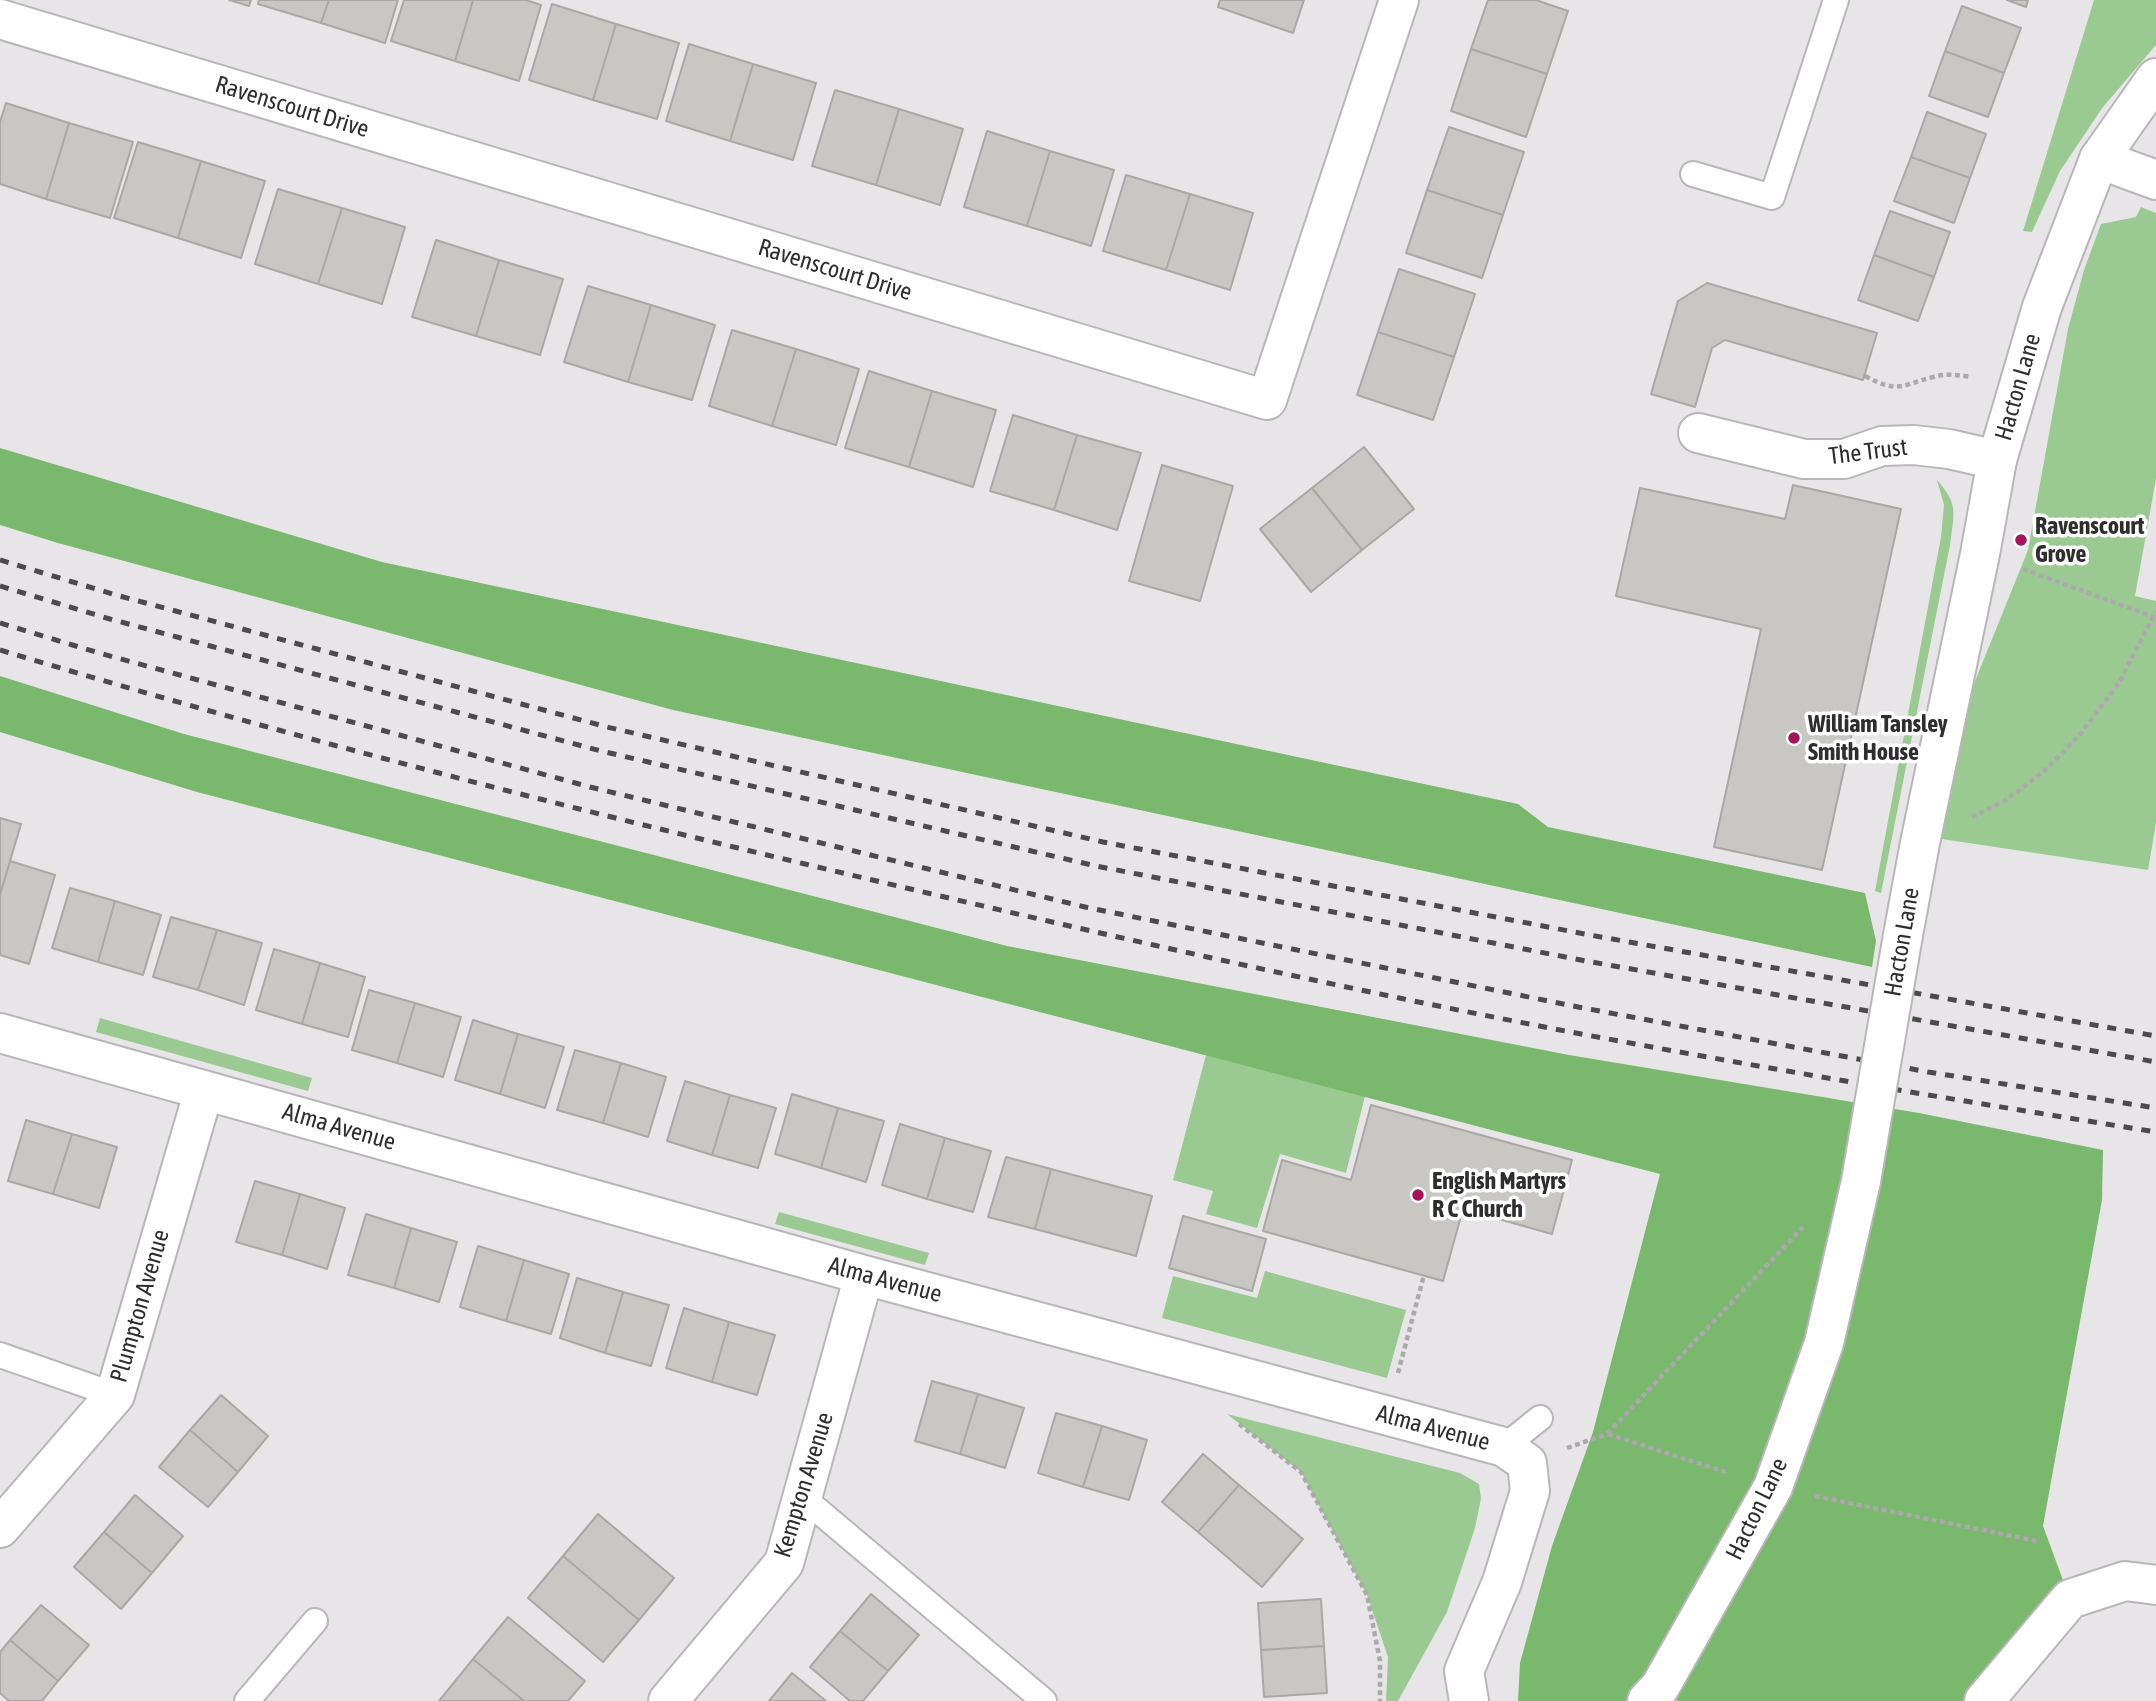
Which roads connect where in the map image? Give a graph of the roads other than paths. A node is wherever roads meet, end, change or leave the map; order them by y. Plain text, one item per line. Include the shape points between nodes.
1 (1399, 0) edge
2 (1836, 0) edge
3 (0, 19) edge
4 (2156, 78) edge
5 (2099, 159) junction
6 (1693, 174) dead end
7 (2156, 180) edge
8 (1698, 433) dead end
9 (1997, 460) junction
10 (0, 1033) edge
11 (204, 1090) junction
12 (864, 1275) junction
13 (0, 1355) edge
14 (115, 1395) junction
15 (1540, 1418) dead end
16 (1516, 1455) junction
17 (802, 1497) junction
18 (0, 1528) edge
19 (2156, 1585) edge
20 (315, 1621) dead end
21 (1662, 1696) edge
22 (247, 1701) edge
23 (668, 1701) edge
24 (1044, 1701) edge
25 (1469, 1701) edge
26 (1984, 1701) edge

1 - 3 street, Ravenscourt Drive via 1267,400
2 - 6 lane via 1772,197
4 - 5 street, Hacton Lane
5 - 7 street
5 - 9 street, Hacton Lane via 2042,307
8 - 9 street, The Trust via 1804,459 1844,459 1882,446 1914,445
9 - 21 street, Hacton Lane, bridge via 1920,843 1861,1181 1824,1343 1773,1487
10 - 11 street, Alma Avenue
11 - 12 street, Alma Avenue
11 - 14 street, Plumpton Avenue
12 - 16 street, Alma Avenue
12 - 17 street, Kempton Avenue
13 - 14 lane
14 - 18 street, Plumpton Avenue
15 - 16 lane
16 - 25 street via 1530,1490 1506,1569 1464,1671
17 - 23 street, Kempton Avenue via 783,1563
17 - 24 lane
19 - 26 street via 2125,1581 2070,1599
20 - 22 lane

